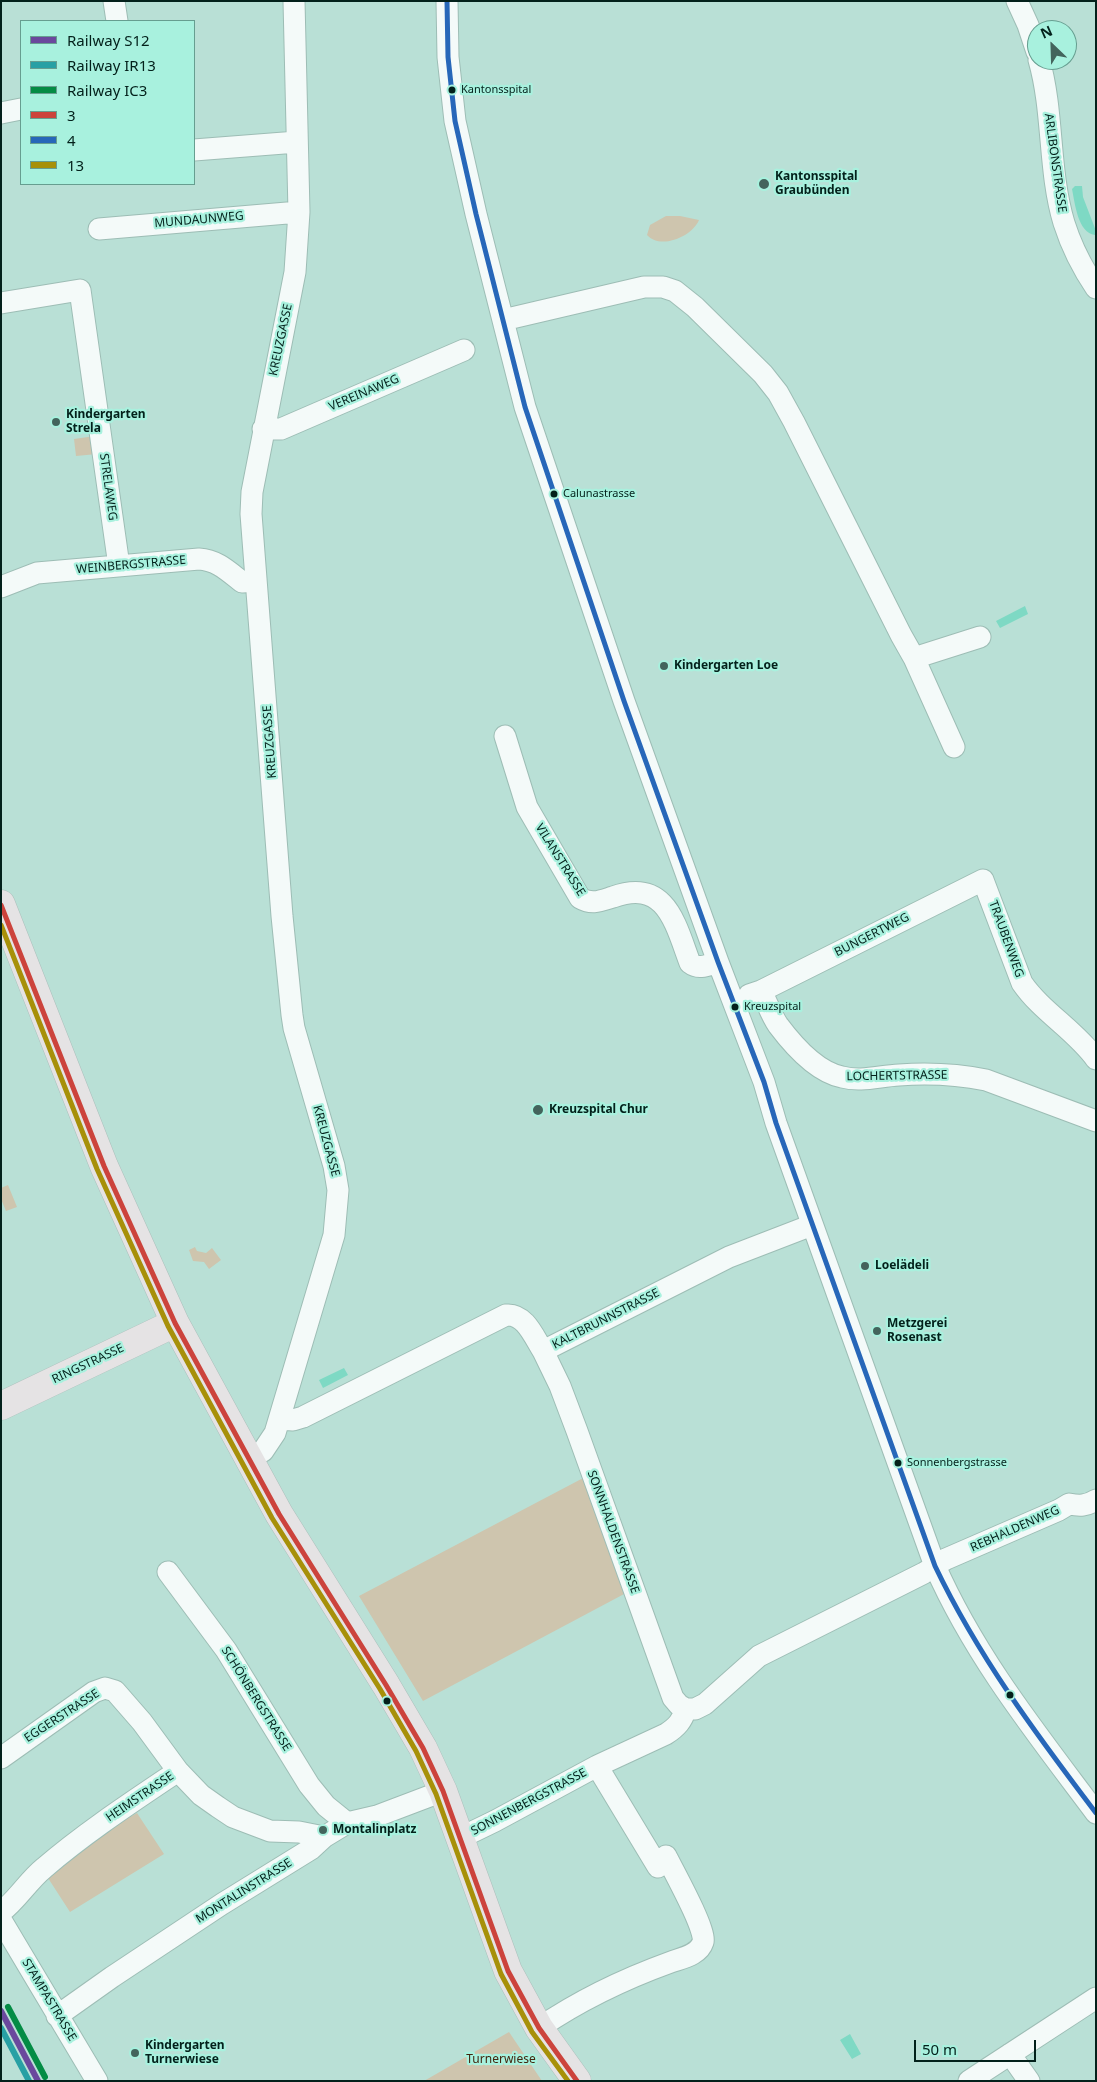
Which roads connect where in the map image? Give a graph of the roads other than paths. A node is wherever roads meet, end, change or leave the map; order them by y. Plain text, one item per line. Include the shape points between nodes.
1 (114, 1) edge
2 (294, 1) edge
3 (446, 1) edge
4 (1017, 1) edge
5 (117, 20) edge
6 (1027, 23) edge
7 (1041, 70) edge
8 (20, 108) edge
9 (1, 113) edge
10 (297, 142) junction
11 (195, 150) edge
12 (299, 212) junction
13 (100, 229) dead end
14 (1096, 288) edge
15 (1, 303) edge
16 (503, 320) junction
17 (464, 350) dead end
18 (264, 429) junction
19 (120, 566) junction
20 (256, 581) junction
21 (1, 586) edge
22 (980, 637) dead end
23 (914, 658) junction
24 (506, 736) dead end
25 (954, 747) dead end
26 (983, 880) joint
27 (1, 904) edge
28 (718, 962) junction
29 (761, 991) junction
30 (733, 1000) junction
31 (1096, 1059) edge
32 (1096, 1121) edge
33 (812, 1225) junction
34 (175, 1323) junction
35 (544, 1351) junction
36 (1, 1406) edge
37 (280, 1419) junction
38 (249, 1459) junction
39 (1096, 1500) edge
40 (935, 1566) junction
41 (168, 1572) dead end
42 (686, 1709) junction
43 (1, 1758) edge
44 (597, 1766) junction
45 (178, 1771) junction
46 (443, 1791) junction
47 (1096, 1813) edge
48 (348, 1823) junction
49 (324, 1838) junction
50 (460, 1838) junction
51 (1, 1912) edge
52 (1, 1920) edge
53 (1096, 1998) edge
54 (57, 2016) junction
55 (539, 2028) junction
56 (1010, 2054) junction
57 (97, 2081) edge
58 (577, 2081) edge
59 (969, 2081) edge
60 (1029, 2081) edge

1 - 5 street
2 - 10 street, KREUZGASSE
3 - 16 street via 455,121
4 - 6 street
7 - 14 street, ARLIBONSTRASSE via 1064,223
8 - 9 street
10 - 11 street
10 - 12 street, KREUZGASSE
12 - 13 street, MUNDAUNWEG
12 - 18 street, KREUZGASSE via 295,272
15 - 19 street, STRELAWEG via 80,290
16 - 23 street via 656,286 675,291 695,307 749,359 778,393
16 - 28 street via 525,407 624,701
17 - 18 street, VEREINAWEG via 281,429
18 - 20 street, KREUZGASSE via 251,500
19 - 20 street, WEINBERGSTRASSE via 211,560 242,582
19 - 21 street, WEINBERGSTRASSE via 38,573
20 - 37 street, KREUZGASSE via 294,1028 338,1190 334,1235
22 - 23 street
23 - 25 street
24 - 28 street, VILANSTRASSE via 527,807 580,898 596,903 624,893 654,896 672,916 690,962 695,967
26 - 29 street, BUNGERTWEG
26 - 31 street, TRAUBENWEG via 1022,983
27 - 34 main road via 104,1166
28 - 30 street
29 - 30 street
29 - 32 street, LOCHERTSTRASSE via 778,1024 794,1044 821,1068 840,1077 871,1079 923,1073 969,1077 995,1083
30 - 33 street
33 - 35 street, KALTBRUNNSTRASSE via 729,1257
33 - 40 street
34 - 36 main road, RINGSTRASSE
34 - 38 main road
35 - 37 street, KALTBRUNNSTRASSE via 520,1318 506,1315 303,1417
35 - 42 street, SONNHALDENSTRASSE via 577,1431 673,1698
37 - 38 street, KREUZGASSE via 267,1446
38 - 46 main road via 288,1530 423,1748
39 - 40 street, REBHALDENWEG via 1088,1505 1069,1504
40 - 42 street via 759,1656 704,1704
40 - 47 street via 981,1654
41 - 48 street, SCHÖNBERGSTRASSE via 226,1650 309,1785 326,1806
42 - 44 street, SONNENBERGSTRASSE via 683,1720 666,1734
43 - 45 street, EGGERSTRASSE via 94,1692 105,1688 115,1691
44 - 50 street, SONNENBERGSTRASSE
44 - 55 street, SONNENBERGSTRASSE via 662,1861 701,1928 703,1942 686,1957 606,1989
45 - 49 street, HEIMSTRASSE via 202,1795 233,1816 270,1831 299,1832
45 - 51 street, HEIMSTRASSE via 69,1848 29,1880
46 - 48 street, MONTALINSTRASSE via 377,1816
46 - 50 main road
48 - 49 street, MONTALINSTRASSE
49 - 54 street, MONTALINSTRASSE
50 - 55 main road via 508,1971
52 - 54 street, STAMPASTRASSE
53 - 56 street
54 - 57 street, STAMPASTRASSE
55 - 58 main road
56 - 59 street
56 - 60 street

